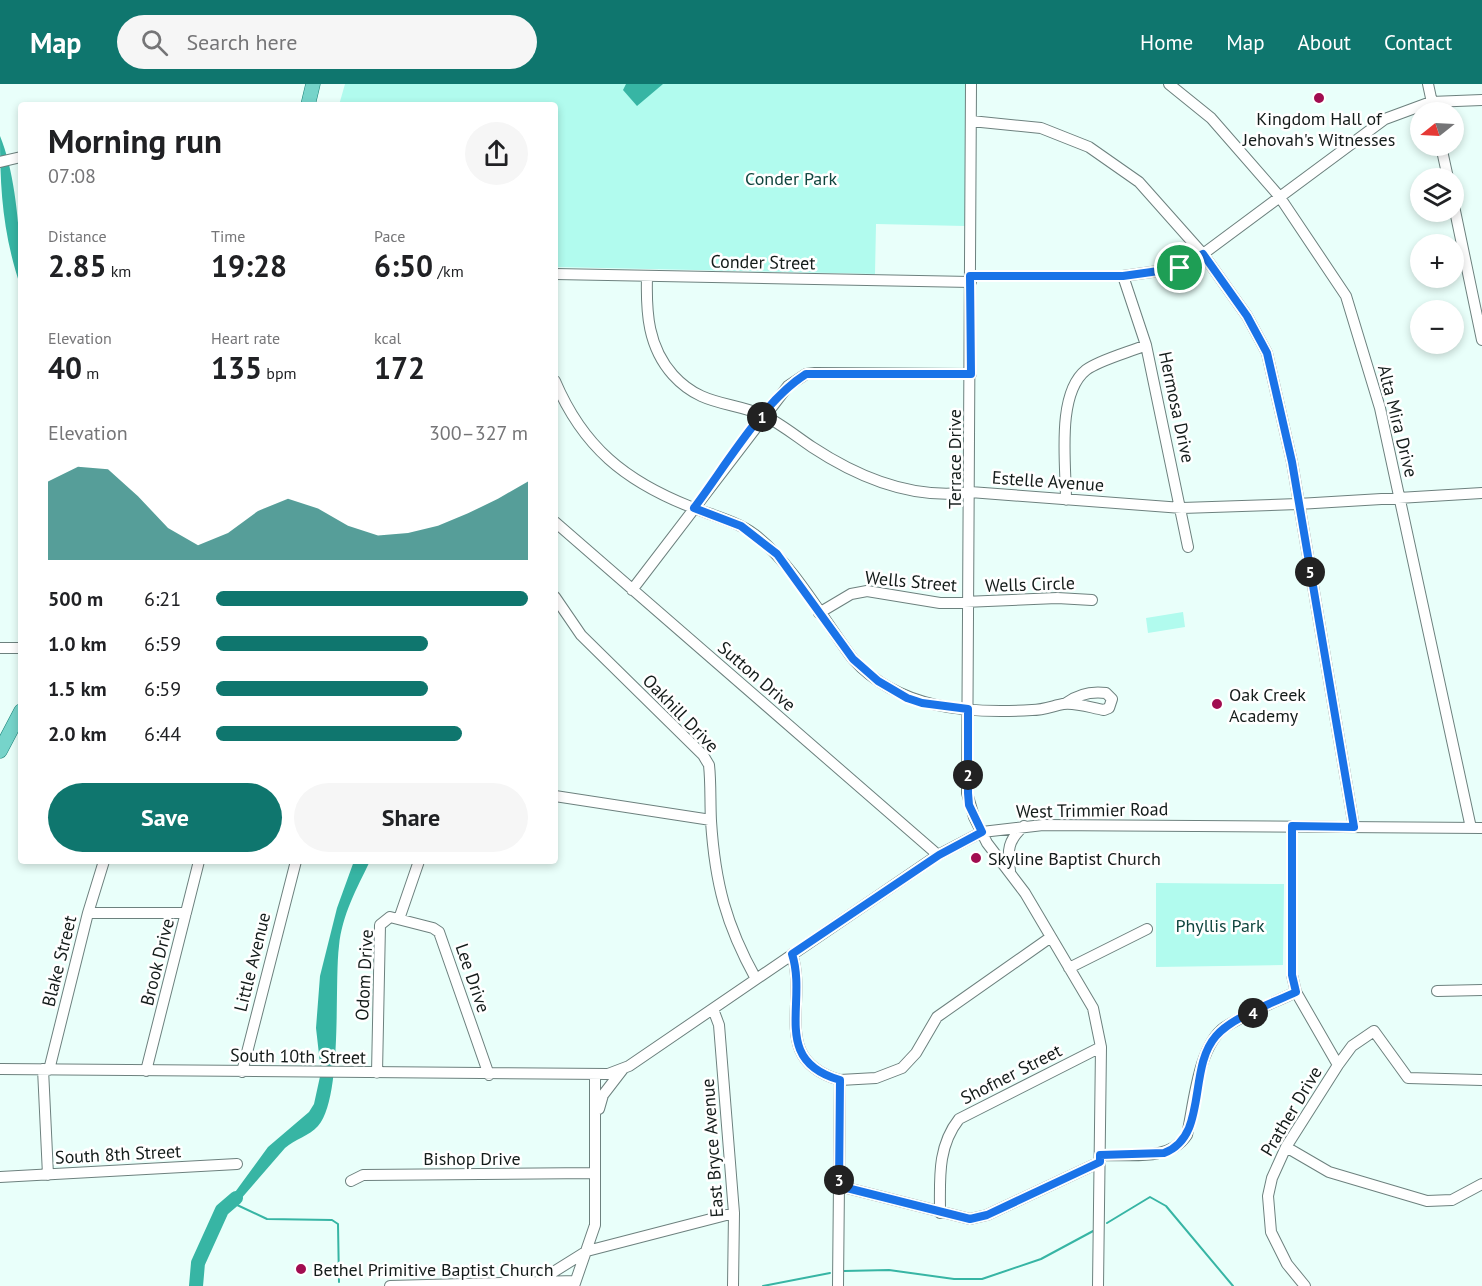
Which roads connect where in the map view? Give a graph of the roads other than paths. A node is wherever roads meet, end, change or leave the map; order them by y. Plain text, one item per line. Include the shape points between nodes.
1 (313, 84) edge
2 (971, 84) edge
3 (1168, 84) edge
4 (1428, 84) edge
5 (1482, 100) edge
6 (309, 102) edge
7 (1432, 102) edge
8 (1464, 103) edge
9 (1410, 112) edge
10 (971, 121) junction
11 (18, 157) edge
12 (0, 162) edge
13 (1279, 196) junction
14 (1457, 222) edge
15 (1203, 254) junction
16 (558, 274) edge
17 (1123, 276) junction
18 (647, 277) junction
19 (970, 279) junction
20 (1482, 340) edge
21 (1146, 345) junction
22 (971, 374) junction
23 (558, 387) edge
24 (763, 416) junction
25 (970, 492) junction
26 (1482, 493) edge
27 (1400, 498) junction
28 (1066, 500) junction
29 (1298, 504) junction
30 (694, 508) junction
31 (1182, 508) junction
32 (558, 525) edge
33 (1188, 547) dead end
34 (632, 590) junction
35 (1092, 600) dead end
36 (558, 601) edge
37 (969, 603) junction
38 (819, 613) junction
39 (0, 648) edge
40 (18, 648) edge
41 (1066, 703) dead end
42 (968, 709) junction
43 (18, 717) edge
44 (0, 751) edge
45 (558, 796) edge
46 (711, 819) junction
47 (1024, 826) junction
48 (1292, 826) junction
49 (1354, 827) junction
50 (1476, 828) edge
51 (982, 832) junction
52 (939, 855) junction
53 (103, 864) edge
54 (198, 864) edge
55 (295, 864) edge
56 (418, 864) edge
57 (1010, 871) junction
58 (88, 913) junction
59 (186, 913) junction
60 (399, 919) junction
61 (1148, 929) dead end
62 (1051, 937) junction
63 (792, 954) junction
64 (1069, 968) junction
65 (756, 979) junction
66 (1482, 990) edge
67 (1437, 991) dead end
68 (1296, 992) junction
69 (713, 1009) junction
70 (1101, 1047) junction
71 (1338, 1065) junction
72 (0, 1069) edge
73 (622, 1069) junction
74 (46, 1070) junction
75 (147, 1071) junction
76 (242, 1072) junction
77 (376, 1073) junction
78 (489, 1075) junction
79 (595, 1076) junction
80 (840, 1080) junction
81 (1482, 1080) edge
82 (595, 1124) junction
83 (1286, 1147) junction
84 (1100, 1158) junction
85 (237, 1164) dead end
86 (595, 1173) junction
87 (48, 1175) junction
88 (0, 1177) edge
89 (351, 1181) dead end
90 (1482, 1184) edge
91 (839, 1186) junction
92 (734, 1213) junction
93 (940, 1213) junction
94 (587, 1251) junction
95 (538, 1281) junction
96 (575, 1283) edge
97 (459, 1284) edge
98 (390, 1286) edge
99 (733, 1286) edge
100 (838, 1286) edge
101 (1098, 1286) edge
102 (1305, 1286) edge

1 - 6 main road
2 - 10 street, Terrace Drive
3 - 13 street, Alta Mira Drive via 1211,118
4 - 7 street
5 - 8 street, Conder Street
9 - 13 street, Conder Street via 1385,118
10 - 15 street via 1041,128 1089,147 1139,182
10 - 19 street, Terrace Drive
11 - 12 street
13 - 15 street, Conder Street
13 - 27 street, Alta Mira Drive via 1347,296 1380,408
14 - 20 street
15 - 17 street, Conder Street via 1180,268
15 - 29 street via 1247,316 1267,353
16 - 18 street, Conder Street
17 - 19 street, Conder Street
17 - 21 street, Hermosa Drive
18 - 19 street, Conder Street
18 - 24 street, Estelle Avenue via 650,332 671,373 707,400
19 - 22 street, Terrace Drive
21 - 28 street via 1087,369 1072,386 1066,409
21 - 31 street, Hermosa Drive
22 - 24 street via 806,374 788,386
22 - 25 street, Terrace Drive
23 - 30 street via 573,418 602,454 647,489
24 - 25 street, Estelle Avenue via 844,468 878,482 929,493
24 - 30 street
25 - 28 street, Estelle Avenue
25 - 37 street, Terrace Drive
26 - 27 street, Estelle Avenue
27 - 29 street, Estelle Avenue
27 - 50 street, Alta Mira Drive
28 - 31 street, Estelle Avenue
29 - 31 street, Estelle Avenue
29 - 49 street
30 - 34 street
30 - 38 street via 741,526 766,544
31 - 33 street, Hermosa Drive
32 - 34 street, Sutton Drive
34 - 52 street, Sutton Drive
35 - 37 street, Wells Circle
36 - 46 street, Oakhill Drive via 581,635 703,755 709,765
37 - 38 street, Wells Street via 928,602 858,592
37 - 42 street, Terrace Drive
38 - 42 street via 853,659 878,681 922,703
39 - 40 street
41 - 42 street via 1032,710
42 - 51 street, Terrace Drive via 969,805
43 - 44 main road
45 - 46 street
46 - 65 street, Oakhill Drive via 724,912
47 - 48 street, West Trimmier Road
47 - 51 street, West Trimmier Road
47 - 57 street via 1009,845
48 - 49 street, West Trimmier Road
48 - 68 street via 1292,975
49 - 50 street, West Trimmier Road
51 - 52 street, West Trimmier Road
51 - 57 street, Terrace Drive via 997,859
52 - 63 street, West Trimmier Road
53 - 58 street, Blake Street
54 - 59 street, Brook Drive
55 - 76 street, Little Avenue
56 - 60 street, Odom Drive
57 - 62 street, Terrace Drive
58 - 59 street
58 - 74 street, Blake Street
59 - 75 street, Brook Drive
60 - 77 street, Odom Drive via 390,917 380,925
60 - 78 street, Lee Drive via 439,932
61 - 64 street
62 - 64 street, Terrace Drive
62 - 80 street via 937,1017 916,1053 902,1068 876,1078
63 - 65 street, West Trimmier Road
63 - 80 street via 796,974 795,1039 799,1050 810,1064
64 - 70 street, Terrace Drive via 1093,1008
65 - 69 street, West Trimmier Road
66 - 67 street
68 - 71 street
68 - 84 street via 1224,1028 1214,1038 1202,1066 1187,1135 1181,1144 1164,1153
69 - 73 street, West Trimmier Road
69 - 92 street, East Bryce Avenue via 719,1025
70 - 84 street, Terrace Drive
70 - 93 street, Shofner Street via 959,1119 942,1150
71 - 81 street, Prather Drive via 1352,1046 1374,1031 1408,1078
71 - 83 street, Prather Drive
72 - 74 street, South 10th Street
73 - 79 street, West Trimmier Road
73 - 82 street via 603,1095
74 - 75 street, South 10th Street
74 - 87 street, Blake Street
75 - 76 street, South 10th Street
76 - 77 street, South 10th Street
77 - 78 street, South 10th Street
78 - 79 street, South 10th Street
79 - 82 street
80 - 91 street
82 - 86 street
83 - 90 street via 1329,1172 1427,1201 1452,1200
83 - 102 street, Prather Drive via 1272,1178 1269,1220 1278,1249
84 - 93 street via 977,1218
84 - 101 street, Terrace Drive
85 - 87 street, South 8th Street
86 - 89 street, Bishop Drive via 363,1175
86 - 94 street via 595,1226
87 - 88 street, South 8th Street
91 - 93 street
91 - 100 street
92 - 94 street
92 - 99 street, East Bryce Avenue
94 - 95 street
94 - 96 street
95 - 96 street
95 - 97 street
97 - 98 street

